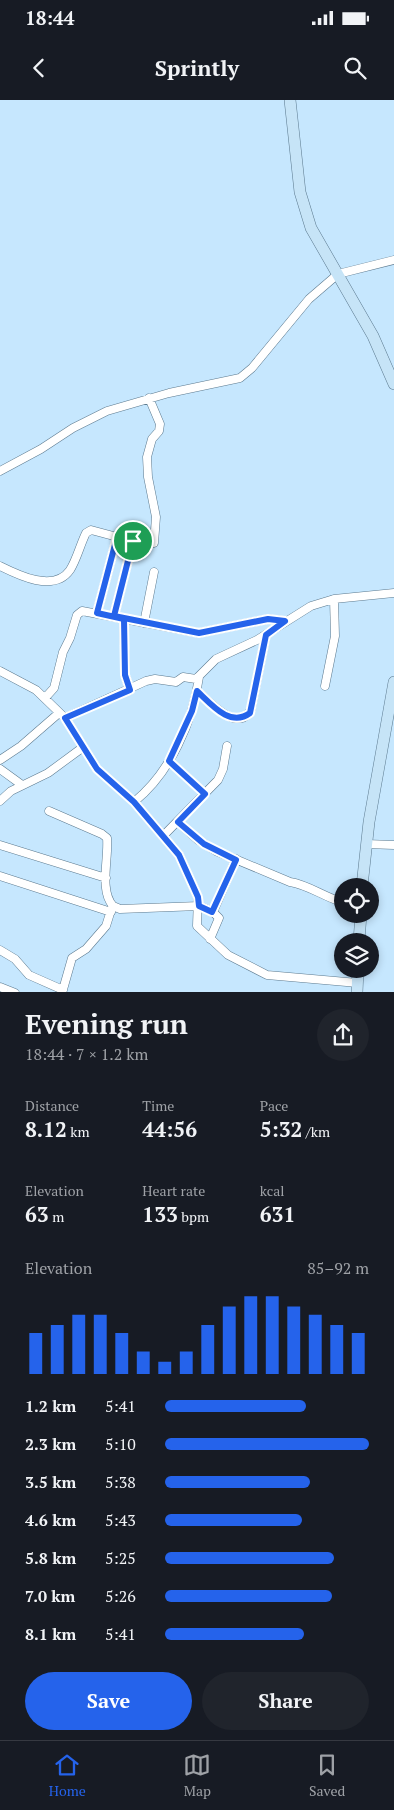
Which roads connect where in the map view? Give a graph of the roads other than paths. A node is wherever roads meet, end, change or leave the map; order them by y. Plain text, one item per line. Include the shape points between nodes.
1 (290, 100) edge
2 (394, 260) edge
3 (338, 274) junction
4 (394, 384) edge
5 (149, 398) junction
6 (0, 471) edge
7 (117, 537) junction
8 (133, 541) junction
9 (0, 566) edge
10 (154, 572) dead end
11 (394, 593) edge
12 (334, 600) junction
13 (97, 613) junction
14 (114, 616) junction
15 (124, 619) junction
16 (285, 621) junction
17 (144, 623) junction
18 (266, 635) junction
19 (0, 672) edge
20 (199, 677) junction
21 (394, 682) edge
22 (325, 686) dead end
23 (130, 690) junction
24 (197, 691) junction
25 (45, 698) junction
26 (62, 715) junction
27 (227, 746) dead end
28 (82, 748) junction
29 (0, 760) edge
30 (169, 761) junction
31 (0, 769) edge
32 (22, 785) junction
33 (205, 794) junction
34 (0, 801) edge
35 (134, 802) junction
36 (49, 810) dead end
37 (178, 822) junction
38 (163, 836) junction
39 (366, 844) junction
40 (0, 845) edge
41 (394, 845) edge
42 (236, 860) junction
43 (0, 876) edge
44 (106, 878) junction
45 (363, 878) edge
46 (334, 899) edge
47 (199, 906) junction
48 (112, 909) junction
49 (212, 912) junction
50 (210, 938) junction
51 (0, 950) edge
52 (0, 987) edge
53 (357, 988) edge
54 (63, 991) edge
55 (15, 992) edge

1 - 3 main road via 302,201 311,228
2 - 3 street
3 - 4 main road via 373,336
3 - 5 street via 308,299 246,374
5 - 6 street via 95,416
5 - 8 street via 160,424 147,457 155,509 155,540 151,544
7 - 8 street
7 - 9 street via 88,531 69,571 58,578 32,580
7 - 13 street
8 - 14 street
10 - 17 street
11 - 12 street
12 - 16 street via 311,606
12 - 22 street via 335,636
13 - 14 street
13 - 25 street via 82,611 77,615 54,688
14 - 15 street
15 - 17 street
15 - 23 street via 125,675
16 - 17 street via 268,619 199,633
16 - 18 street
18 - 20 street via 216,659
18 - 24 street via 251,710 247,715 237,718 225,715
19 - 25 street
20 - 23 street via 181,678 176,682 151,680
20 - 24 street
21 - 39 main road
23 - 26 street
24 - 30 street via 192,711
25 - 26 street
26 - 28 street
26 - 29 street
27 - 33 street via 221,774
28 - 32 street via 48,773
28 - 35 street via 102,775
30 - 33 street
30 - 35 street via 151,786
31 - 32 street
32 - 34 street
33 - 37 street
35 - 38 street
36 - 44 street via 105,836
37 - 38 street
37 - 42 street via 204,844
38 - 47 street via 186,866
39 - 41 street
39 - 45 main road
40 - 44 street
42 - 46 street via 290,882 303,884
42 - 49 street
43 - 48 street
44 - 48 street
47 - 48 street
47 - 49 street
47 - 50 street via 197,926
48 - 54 street via 106,926 86,949 72,958
49 - 50 street via 219,920
50 - 53 street via 228,955 272,976
51 - 54 street via 15,959 29,975
52 - 55 street

